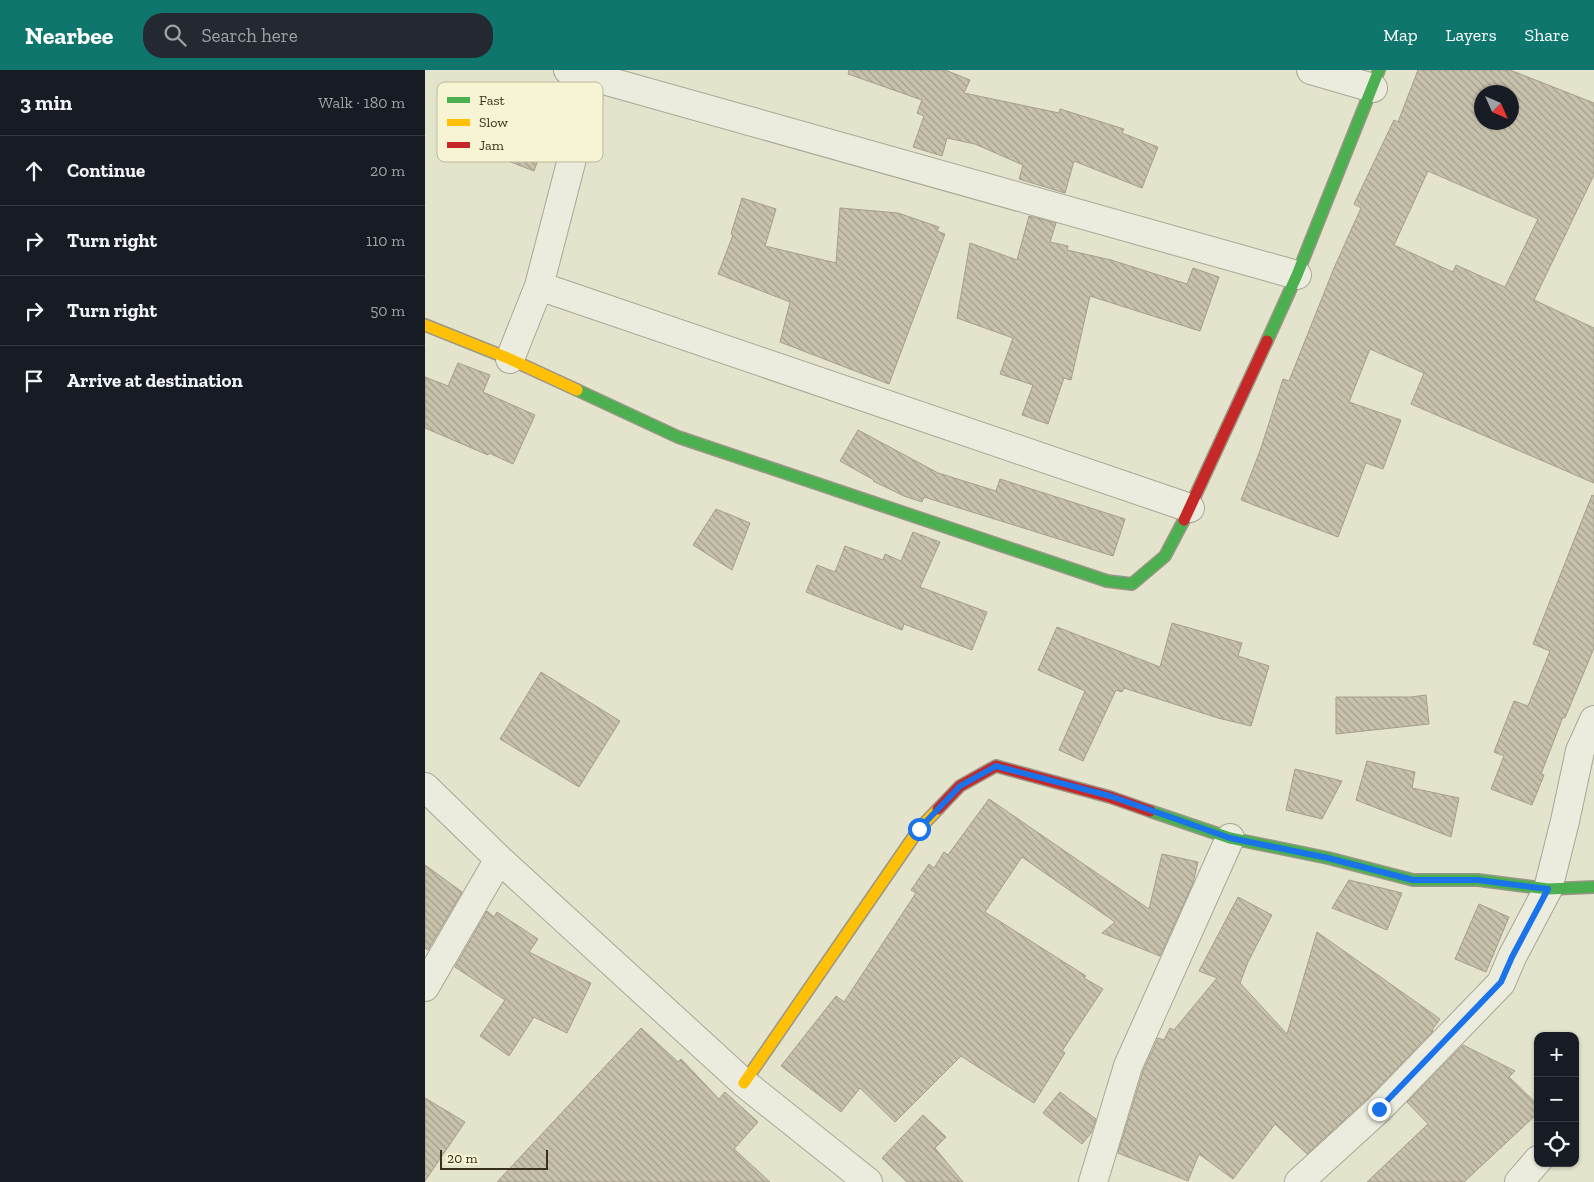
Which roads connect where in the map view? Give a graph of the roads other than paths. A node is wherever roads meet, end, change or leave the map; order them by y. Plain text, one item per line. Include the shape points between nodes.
1 (1311, 70) edge
2 (585, 73) edge
3 (1376, 79) edge
4 (566, 162) edge
5 (1297, 275) junction
6 (539, 286) junction
7 (425, 325) edge
8 (510, 359) junction
9 (1190, 508) junction
10 (1594, 720) edge
11 (425, 787) edge
12 (1230, 838) junction
13 (499, 859) junction
14 (1594, 887) edge
15 (1548, 889) junction
16 (425, 987) edge
17 (743, 1083) junction
18 (1534, 1165) edge
19 (867, 1182) edge
20 (1093, 1182) edge
21 (1299, 1182) edge
22 (1519, 1182) edge

1 - 3 street
2 - 5 street
3 - 5 street
4 - 6 street
5 - 9 street
6 - 8 street
6 - 9 street
7 - 8 street
8 - 9 street via 678,437 1107,581 1132,584 1165,556
10 - 15 street via 1581,751
11 - 13 street
12 - 15 street via 1413,880 1478,880
12 - 17 street via 1110,796 996,766 960,786 919,829
12 - 20 street via 1128,1066
13 - 16 street
13 - 17 street
14 - 15 street
15 - 21 street via 1501,982 1379,1109
17 - 19 street
18 - 22 street

